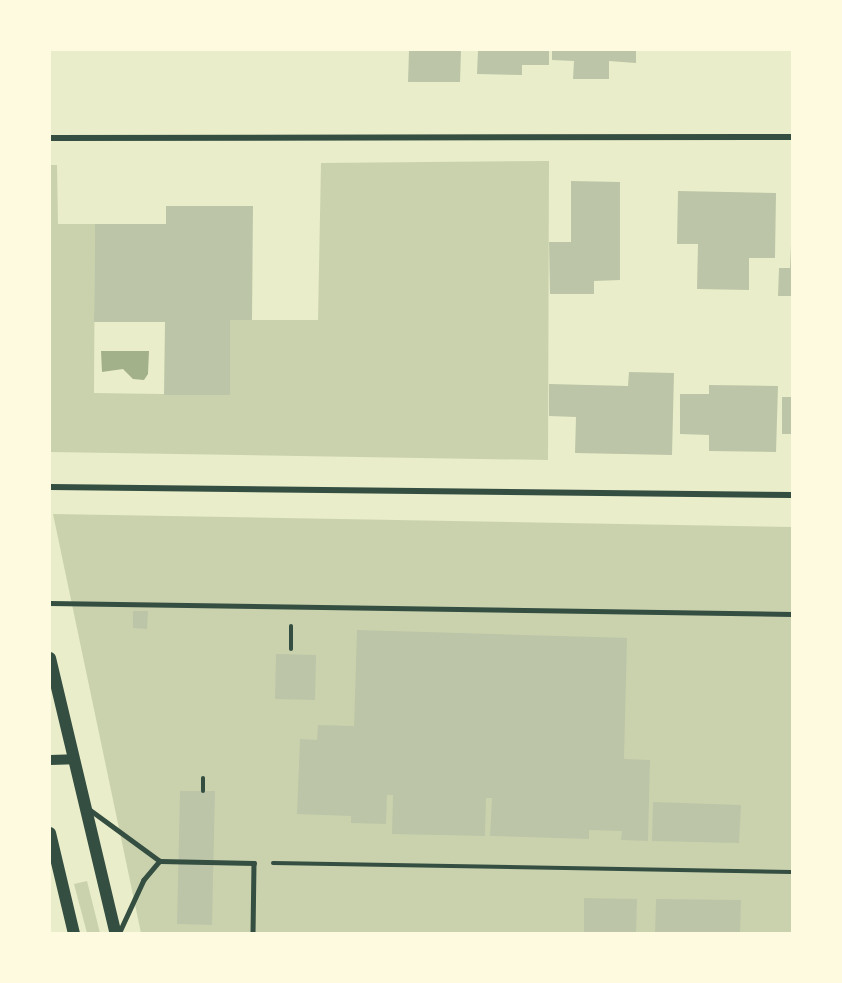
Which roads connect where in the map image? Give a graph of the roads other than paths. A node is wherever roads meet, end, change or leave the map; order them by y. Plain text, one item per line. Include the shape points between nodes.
1 (792, 137) edge
2 (50, 138) edge
3 (50, 487) edge
4 (792, 495) edge
5 (50, 603) edge
6 (792, 614) edge
7 (50, 658) edge
8 (74, 759) junction
9 (50, 760) edge
10 (86, 807) junction
11 (50, 833) edge
12 (160, 861) junction
13 (74, 933) edge
14 (117, 933) edge
15 (253, 933) edge

1 - 2 street
3 - 4 street
5 - 6 lane
7 - 8 main road
8 - 9 street
8 - 10 main road
10 - 12 lane
10 - 14 main road
11 - 13 main road
12 - 14 lane via 144,880
12 - 15 lane via 254,863

